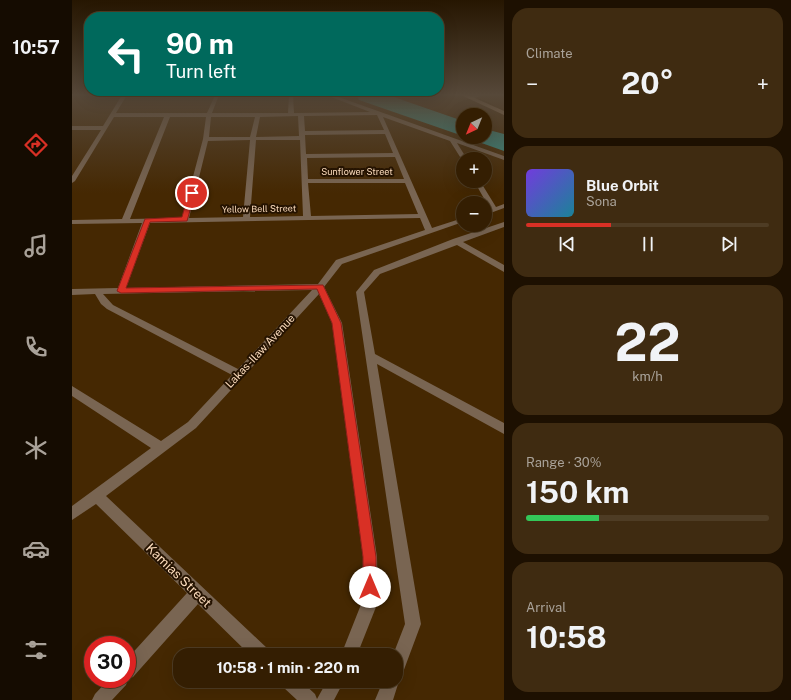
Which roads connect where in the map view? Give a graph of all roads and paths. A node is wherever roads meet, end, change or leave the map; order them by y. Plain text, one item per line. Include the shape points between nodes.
1 (72, 128) edge
2 (105, 128) joint
3 (163, 128) edge
4 (207, 128) edge
5 (255, 128) edge
6 (301, 128) edge
7 (385, 128) edge
8 (420, 128) edge
9 (387, 132) junction
10 (302, 136) junction
11 (253, 138) junction
12 (206, 139) junction
13 (452, 139) junction
14 (460, 152) edge
15 (397, 155) junction
16 (303, 156) junction
17 (504, 158) edge
18 (72, 181) edge
19 (408, 181) junction
20 (306, 182) junction
21 (481, 188) edge
22 (504, 206) edge
23 (494, 210) joint
24 (423, 216) junction
25 (307, 218) junction
26 (184, 219) junction
27 (246, 219) junction
28 (147, 220) junction
29 (125, 221) junction
30 (72, 222) edge
31 (456, 222) edge
32 (504, 224) edge
33 (429, 231) junction
34 (456, 241) junction
35 (504, 269) edge
36 (320, 287) junction
37 (97, 291) junction
38 (121, 291) junction
39 (72, 292) edge
40 (369, 355) junction
41 (239, 374) junction
42 (72, 390) edge
43 (504, 429) edge
44 (161, 448) junction
45 (96, 495) junction
46 (72, 514) edge
47 (198, 594) junction
48 (255, 648) edge
49 (352, 648) edge
50 (403, 650) edge
51 (136, 661) edge
52 (112, 688) edge
53 (296, 688) edge
54 (332, 688) edge
55 (388, 688) edge
56 (101, 700) edge
57 (309, 700) edge
58 (325, 700) edge
59 (384, 700) edge

1 - 2 street
2 - 18 street
3 - 29 street
4 - 12 street
5 - 11 street
6 - 10 street
7 - 9 street
8 - 13 street
9 - 10 street
9 - 15 street
10 - 11 street
10 - 16 street
11 - 12 street
11 - 27 street
12 - 26 street
13 - 14 street
13 - 17 street
15 - 16 street
15 - 19 street
16 - 20 street
19 - 20 street, Sunflower Street
19 - 24 street
20 - 25 street
21 - 23 street
22 - 23 street
24 - 25 street, Yellow Bell Street
24 - 33 street
25 - 27 street, Yellow Bell Street
26 - 27 street, Yellow Bell Street
26 - 28 street, Yellow Bell Street
28 - 29 street, Yellow Bell Street
28 - 38 street
29 - 30 street, Yellow Bell Street
31 - 33 street, Lakas-Ilaw Avenue
32 - 34 street
33 - 36 street, Lakas-Ilaw Avenue via 339,262
34 - 35 street
34 - 40 street via 377,272 360,292
36 - 38 street
36 - 41 street, Lakas-Ilaw Avenue
36 - 49 street via 337,323 370,557 370,602
37 - 38 street
37 - 39 street
37 - 41 street via 110,307
40 - 43 street
40 - 50 street via 413,624
41 - 44 street, Lakas-Ilaw Avenue via 192,425
42 - 44 street
44 - 45 street, Lakas-Ilaw Avenue
45 - 46 street, Lakas-Ilaw Avenue
45 - 47 street, Kamias Street
47 - 48 street, Kamias Street
47 - 51 street
52 - 56 street
53 - 57 street
54 - 58 street
55 - 59 street

